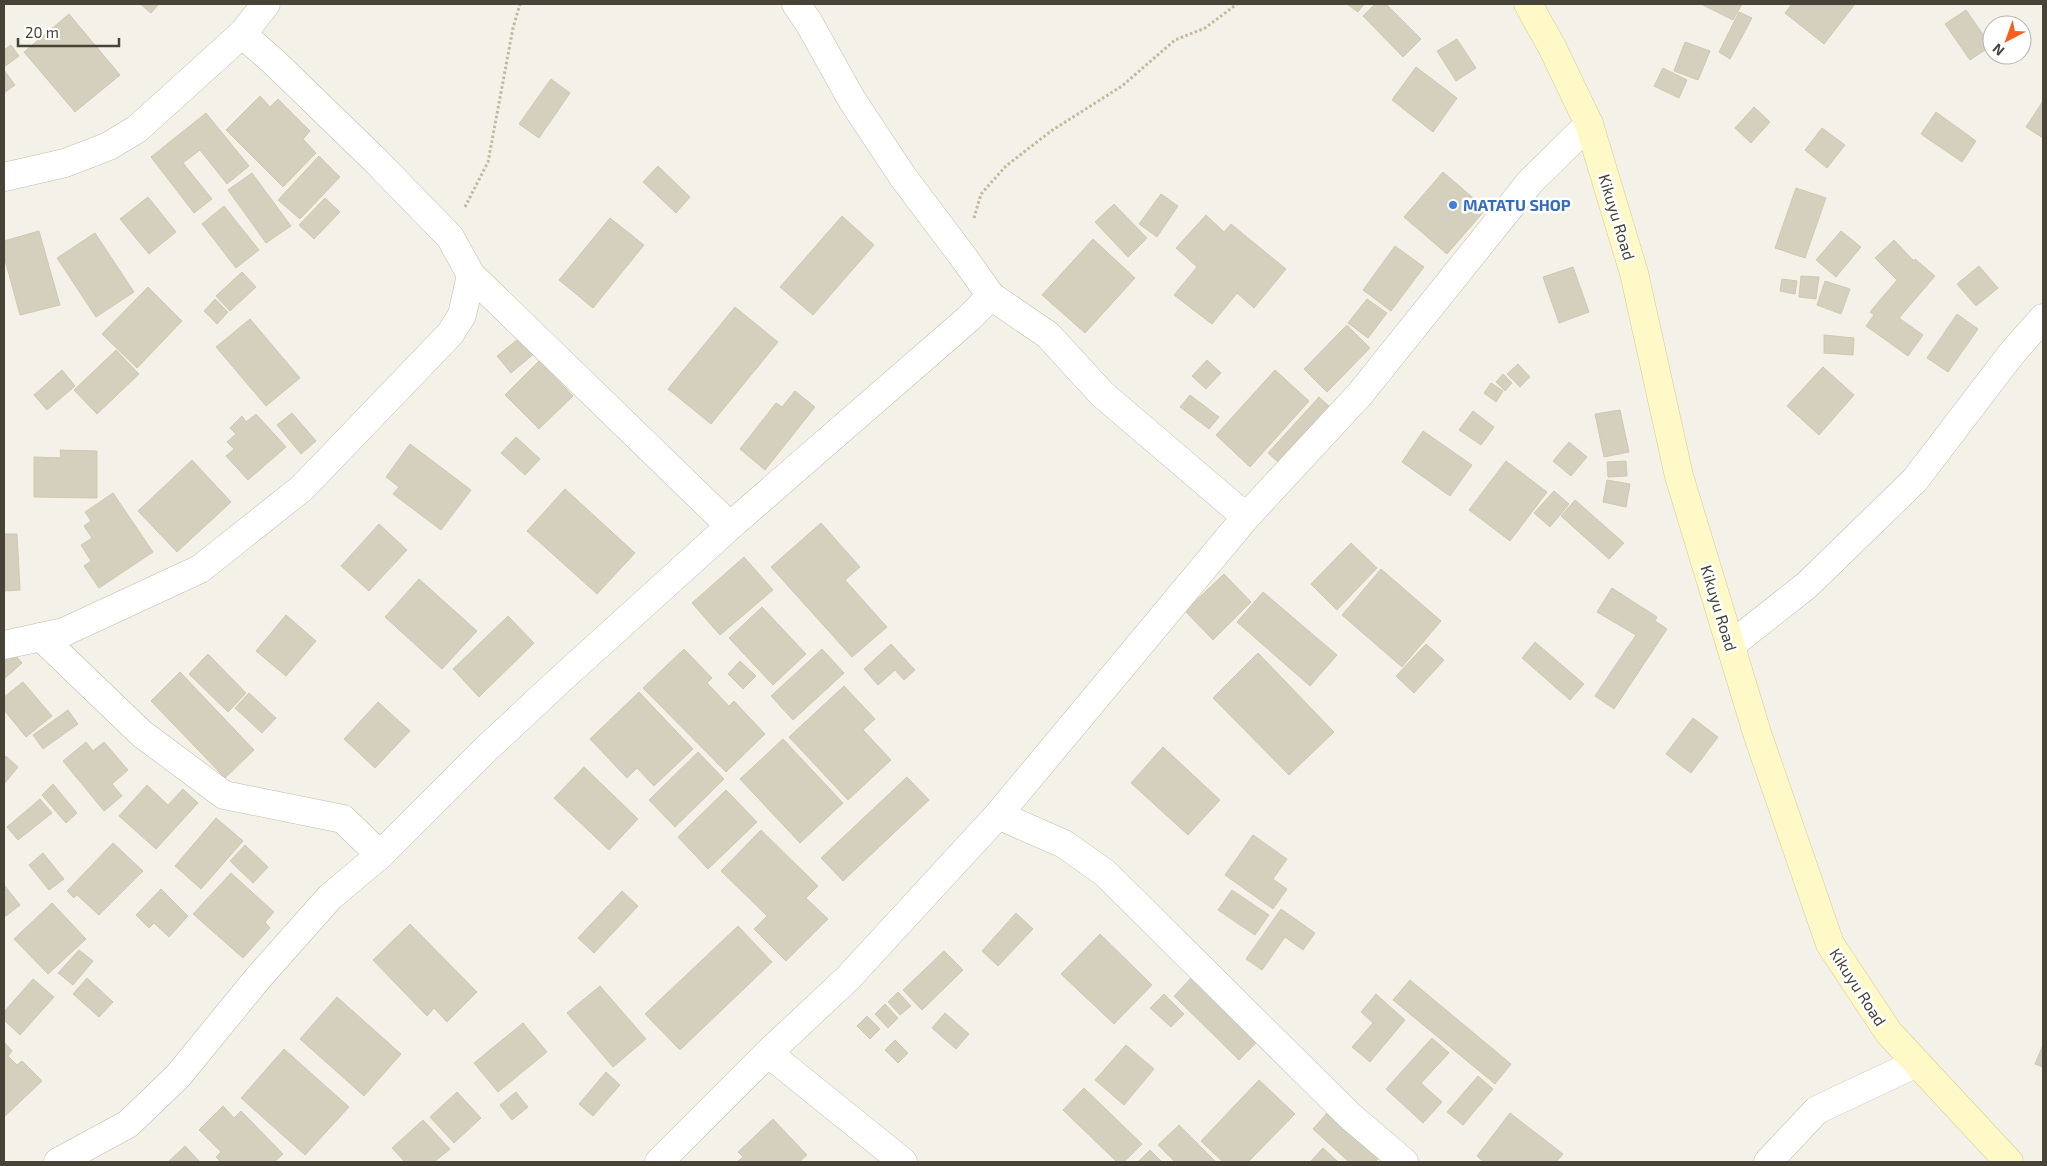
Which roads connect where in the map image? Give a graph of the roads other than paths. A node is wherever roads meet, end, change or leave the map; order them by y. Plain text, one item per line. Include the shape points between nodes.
1 (266, 4) edge
2 (796, 4) edge
3 (1528, 4) edge
4 (242, 34) junction
5 (1589, 124) junction
6 (4, 177) edge
7 (471, 275) junction
8 (991, 296) junction
9 (2043, 318) edge
10 (1246, 517) junction
11 (730, 526) junction
12 (41, 637) junction
13 (4, 645) edge
14 (1730, 645) junction
15 (998, 815) junction
16 (380, 855) junction
17 (768, 1053) junction
18 (1916, 1063) junction
19 (58, 1162) edge
20 (659, 1162) edge
21 (903, 1162) edge
22 (1404, 1162) edge
23 (1768, 1162) edge
24 (2008, 1162) edge

1 - 4 street
2 - 8 street via 852,100 903,178
3 - 5 main road, Kikuyu Road
4 - 6 street via 138,129 109,146 65,163
4 - 7 street via 374,158 450,238
5 - 10 street via 1530,182 1360,394
5 - 14 main road, Kikuyu Road via 1634,273 1679,476
7 - 11 street
7 - 12 street via 462,315 450,334 302,488 200,569 64,632
8 - 10 street via 1048,336 1102,394
8 - 11 street
9 - 14 street via 2012,353 1915,480 1807,585
10 - 15 street
11 - 16 street via 486,749
12 - 13 street
12 - 16 street via 142,734 224,795 343,819
14 - 18 main road, Kikuyu Road via 1830,944 1889,1033
15 - 17 street via 848,978
15 - 22 street via 1064,844 1105,873 1350,1116
16 - 19 street via 330,898 258,978 178,1076 128,1124
17 - 20 street
17 - 21 street
18 - 23 street via 1817,1110
18 - 24 main road, Kikuyu Road

